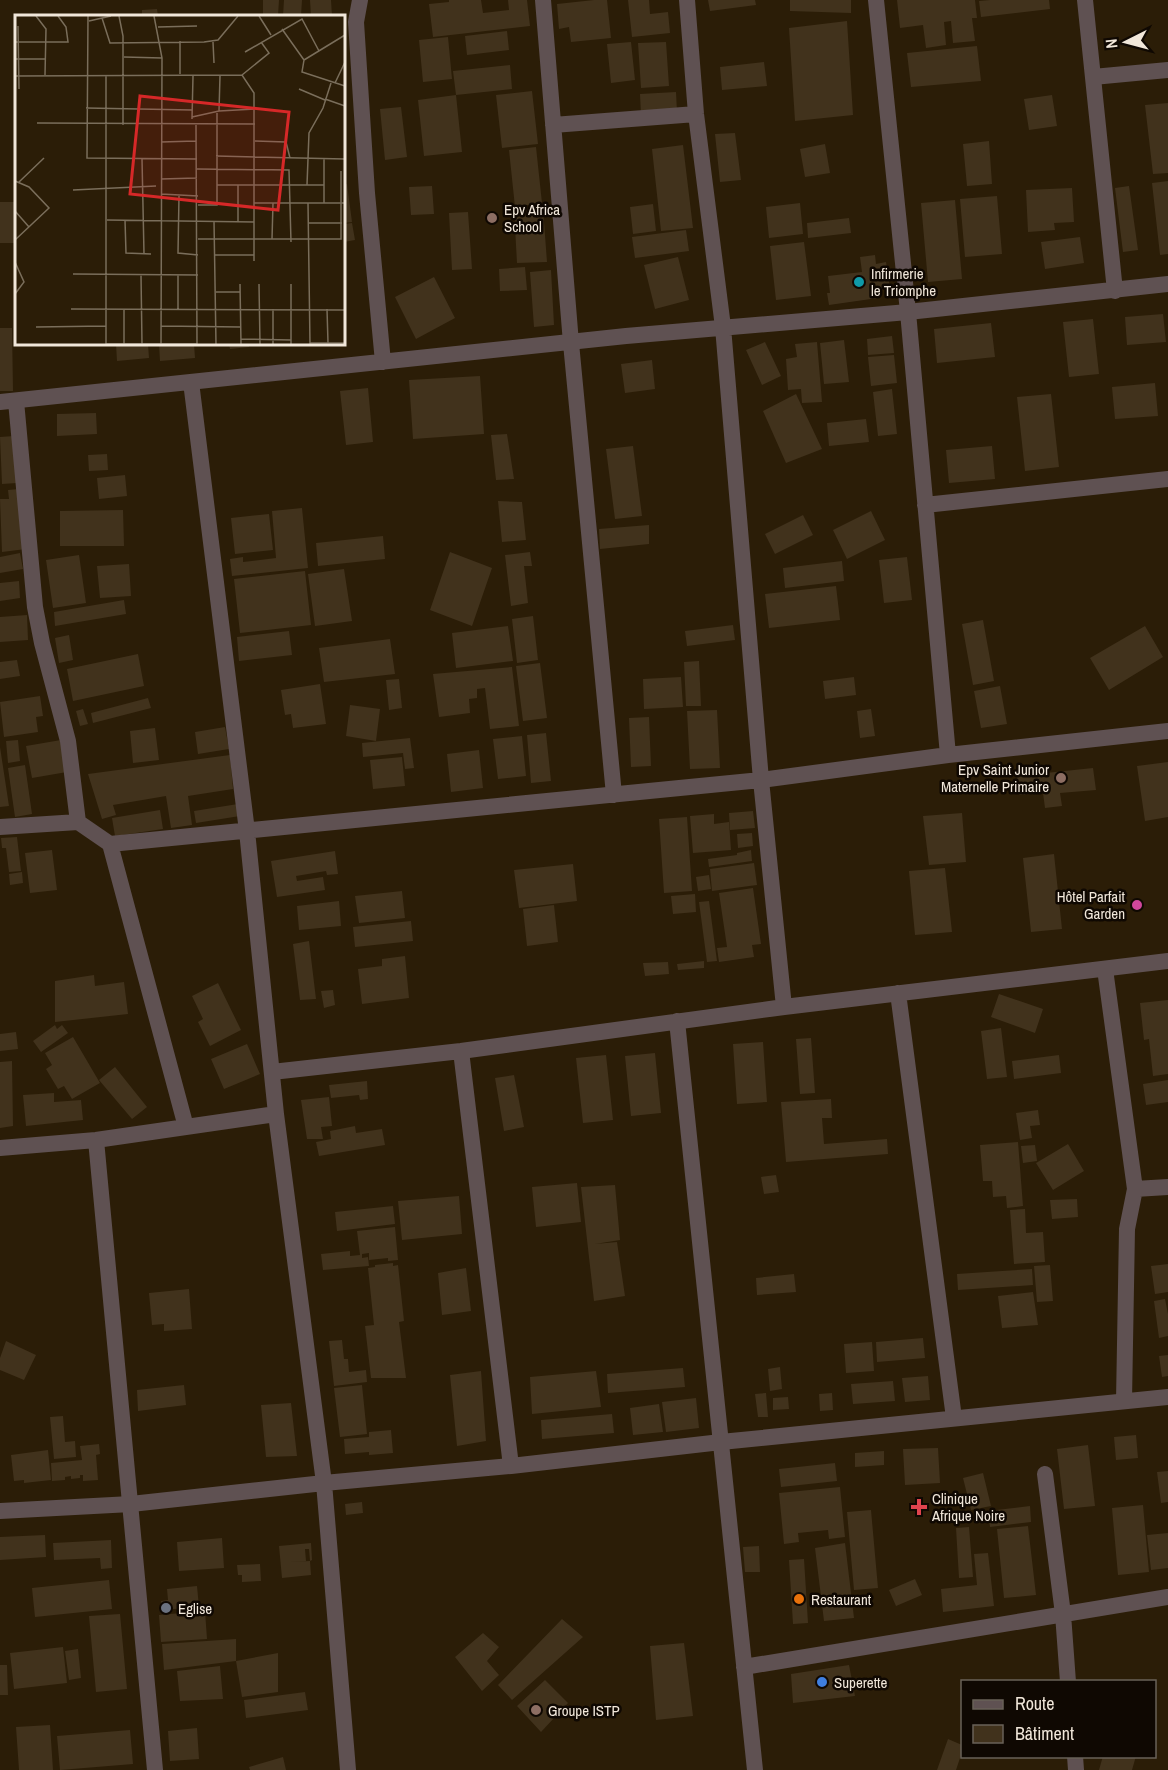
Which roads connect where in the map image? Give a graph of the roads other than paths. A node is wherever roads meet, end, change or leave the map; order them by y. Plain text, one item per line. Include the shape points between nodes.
1 (360, 0) edge
2 (543, 0) edge
3 (687, 0) edge
4 (876, 0) edge
5 (1085, 0) edge
6 (1168, 70) edge
7 (1093, 76) junction
8 (696, 114) junction
9 (553, 125) junction
10 (1168, 284) edge
11 (1115, 291) junction
12 (908, 312) junction
13 (723, 327) junction
14 (571, 343) junction
15 (383, 362) junction
16 (190, 382) junction
17 (8, 401) edge
18 (1168, 479) edge
19 (925, 505) junction
20 (1168, 731) edge
21 (948, 754) junction
22 (761, 780) junction
23 (614, 795) junction
24 (78, 822) junction
25 (0, 826) edge
26 (247, 831) junction
27 (110, 843) junction
28 (1168, 961) edge
29 (1105, 969) junction
30 (898, 993) junction
31 (784, 1007) junction
32 (677, 1021) junction
33 (461, 1051) junction
34 (272, 1072) junction
35 (276, 1114) junction
36 (186, 1127) junction
37 (96, 1140) junction
38 (0, 1148) edge
39 (1168, 1187) edge
40 (1135, 1189) junction
41 (1168, 1397) edge
42 (1124, 1401) junction
43 (954, 1418) junction
44 (721, 1443) junction
45 (511, 1466) junction
46 (1046, 1474) dead end
47 (324, 1483) junction
48 (131, 1504) junction
49 (0, 1511) edge
50 (1168, 1597) edge
51 (1063, 1614) junction
52 (744, 1667) junction
53 (1068, 1680) edge
54 (155, 1770) edge
55 (348, 1770) edge
56 (755, 1770) edge

1 - 15 street via 356,22
2 - 9 street
3 - 8 street
4 - 12 street
5 - 7 street
6 - 7 street
7 - 11 street
8 - 9 street
8 - 13 street
9 - 14 street
10 - 11 street
11 - 12 street
12 - 13 street
12 - 19 street
13 - 14 street
13 - 22 street
14 - 15 street
14 - 23 street
15 - 16 street
16 - 17 street
16 - 26 street
17 - 24 street via 35,607 68,741
18 - 19 street
19 - 21 street
20 - 21 street
21 - 22 street
22 - 23 street
22 - 31 street
23 - 26 street
24 - 25 street
24 - 27 street
26 - 27 street
26 - 34 street
27 - 36 street
28 - 29 street
29 - 30 street
29 - 40 street
30 - 31 street
30 - 43 street
31 - 32 street
32 - 33 street
32 - 44 street
33 - 34 street
33 - 45 street
34 - 35 street
35 - 36 street
35 - 47 street
36 - 37 street
37 - 38 street
37 - 48 street
39 - 40 street
40 - 42 street via 1127,1229
41 - 42 street
42 - 43 street
43 - 44 street
44 - 45 street
44 - 52 street
45 - 47 street
46 - 51 street
47 - 48 street
47 - 55 street
48 - 49 street
48 - 54 street
50 - 51 street
51 - 52 street
51 - 53 street
52 - 56 street

